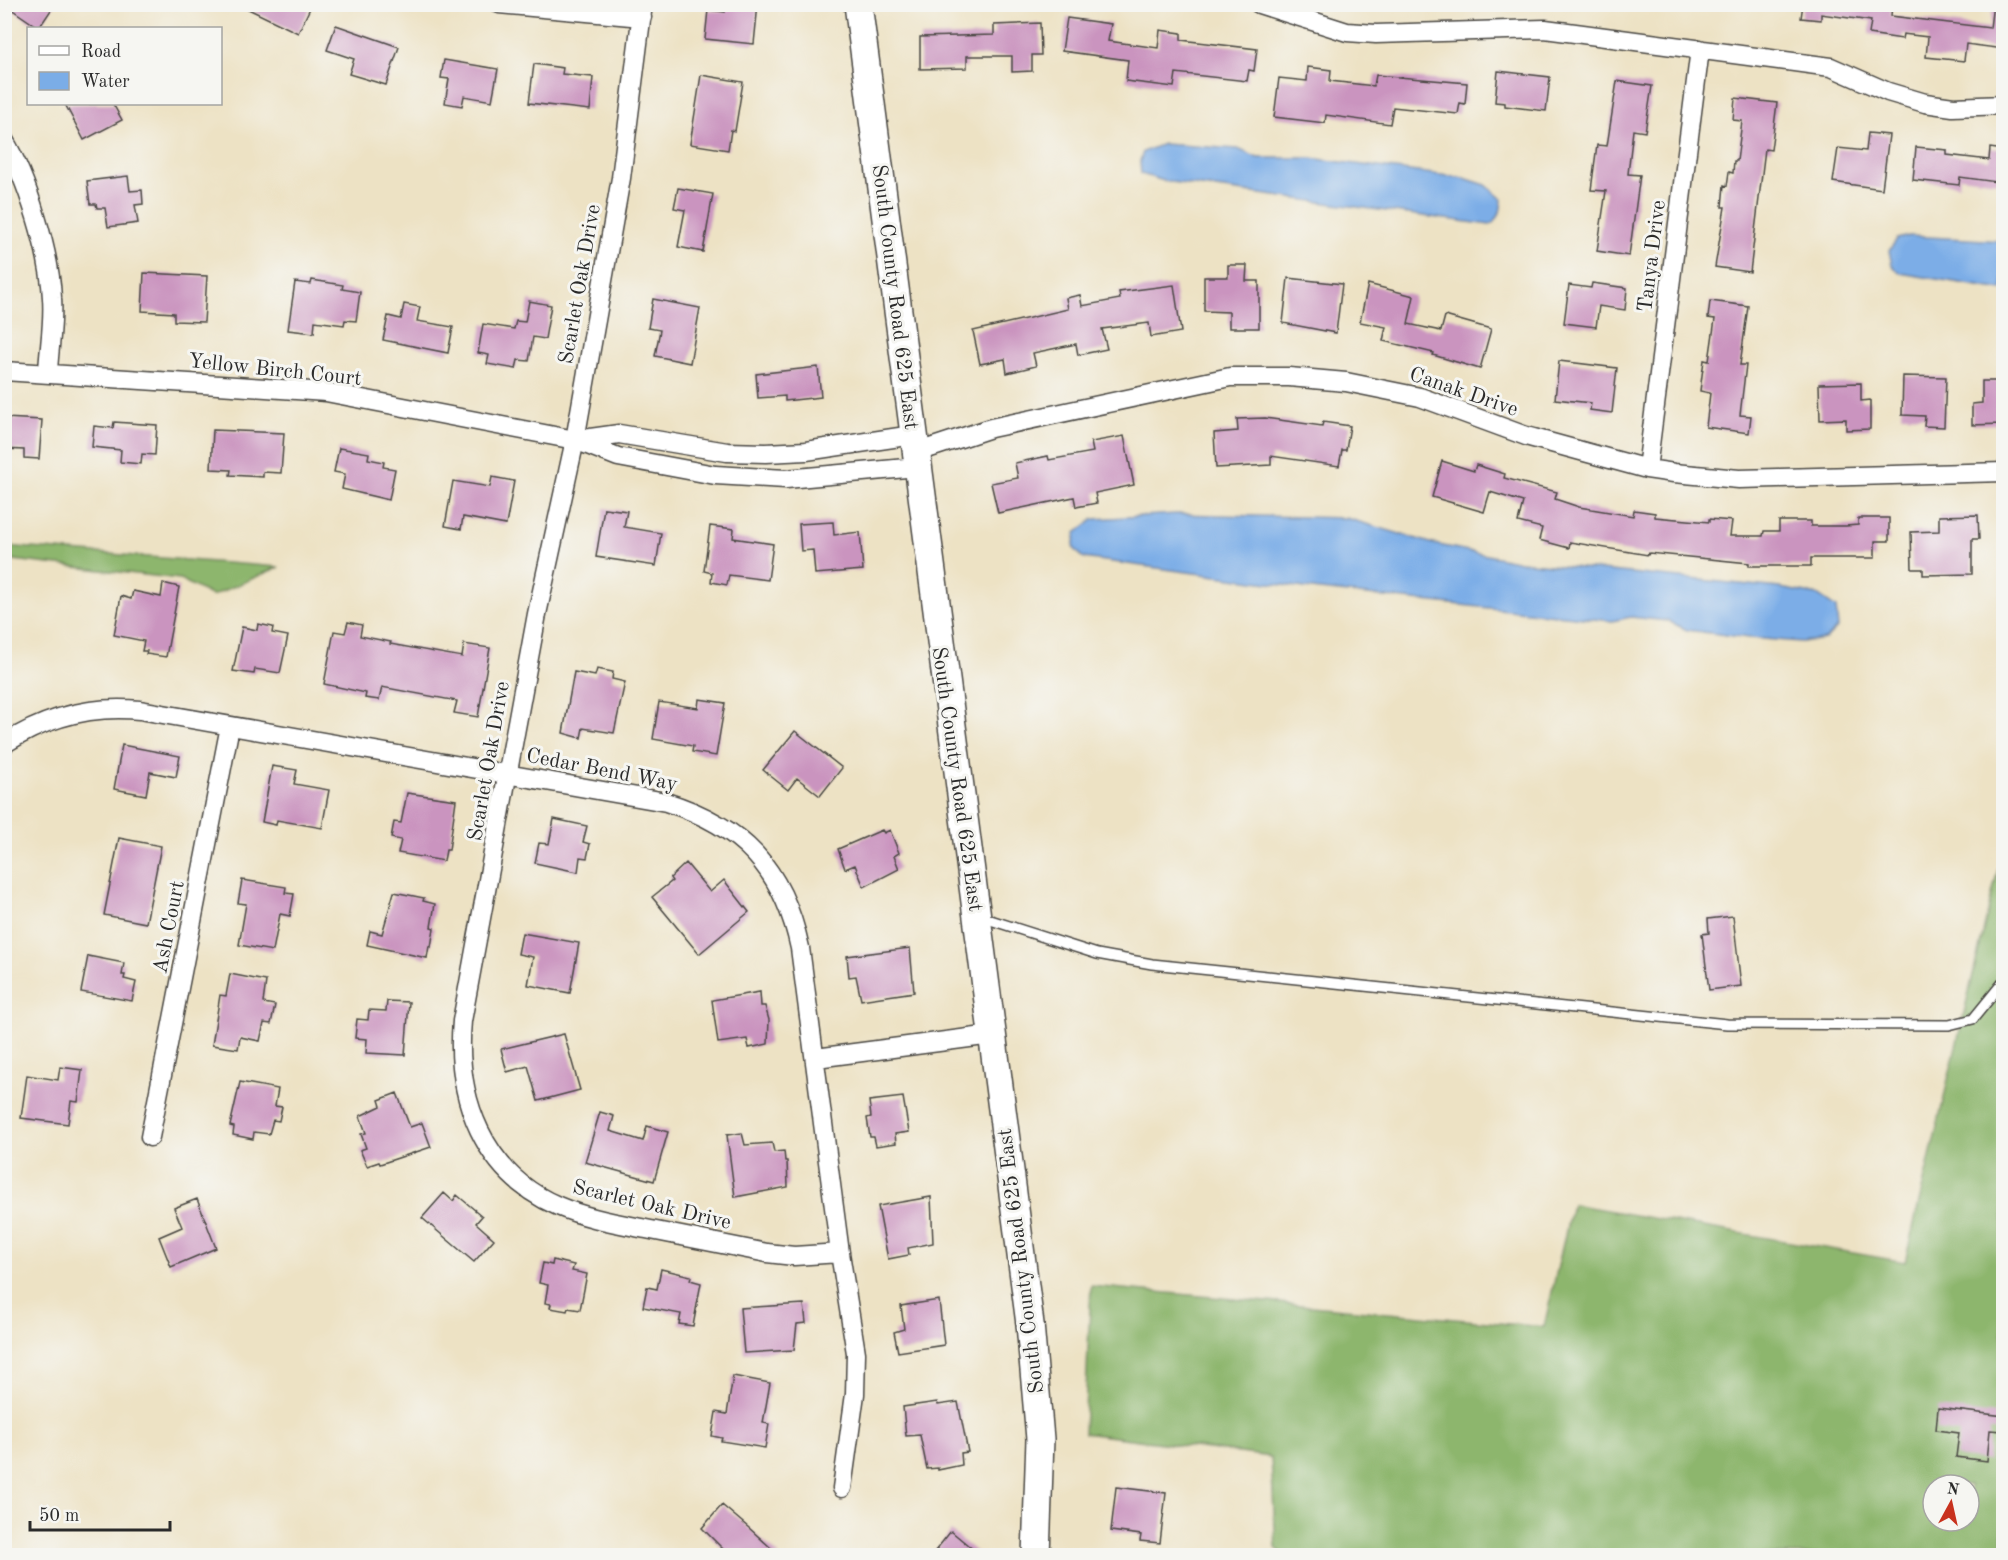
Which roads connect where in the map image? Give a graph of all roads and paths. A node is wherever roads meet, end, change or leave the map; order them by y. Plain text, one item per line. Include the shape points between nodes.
1 (499, 4) edge
2 (858, 4) edge
3 (1259, 4) edge
4 (642, 11) edge
5 (1700, 49) junction
6 (2004, 105) edge
7 (4, 140) edge
8 (4, 371) edge
9 (48, 372) junction
10 (574, 440) junction
11 (915, 452) junction
12 (1647, 469) junction
13 (2004, 472) edge
14 (230, 726) junction
15 (4, 744) edge
16 (509, 774) junction
17 (976, 915) junction
18 (2004, 981) edge
19 (992, 1035) junction
20 (816, 1058) junction
21 (150, 1137) dead end
22 (840, 1253) junction
23 (842, 1488) dead end
24 (1036, 1556) edge

1 - 4 street
2 - 11 street, South County Road 625 East
3 - 5 street via 1347,32 1526,28
4 - 10 street, Scarlet Oak Drive via 621,178
5 - 6 street via 1831,68 1925,103 1953,107
5 - 12 street, Tanya Drive
7 - 9 street via 19,164 42,245 52,298
8 - 9 street, Yellow Birch Court
9 - 10 street, Yellow Birch Court via 326,392
10 - 11 street, Yellow Birch Court via 619,434 727,452
10 - 11 street, Yellow Birch Court via 618,457 715,475 786,479
10 - 16 street, Scarlet Oak Drive via 537,614
11 - 12 street, Canak Drive via 991,428 1230,377 1288,377 1346,382 1420,397 1526,436
11 - 17 street, South County Road 625 East
12 - 13 street, Canak Drive via 1739,479
14 - 15 street, Cedar Bend Way via 140,710 93,709 42,723
14 - 16 street, Cedar Bend Way
14 - 21 street, Ash Court
16 - 20 street, Cedar Bend Way via 666,802 694,811 746,843 766,865 794,919
16 - 22 street, Scarlet Oak Drive via 459,1051 465,1095 489,1148 530,1190 556,1206 584,1216 767,1253
17 - 18 lane via 1097,954 1152,964 1727,1024 1949,1025 1973,1019
17 - 19 street, South County Road 625 East
19 - 20 street
19 - 24 street, South County Road 625 East via 1030,1324 1040,1439
20 - 22 street, Cedar Bend Way
22 - 23 street, Cedar Bend Way via 856,1353 855,1394

